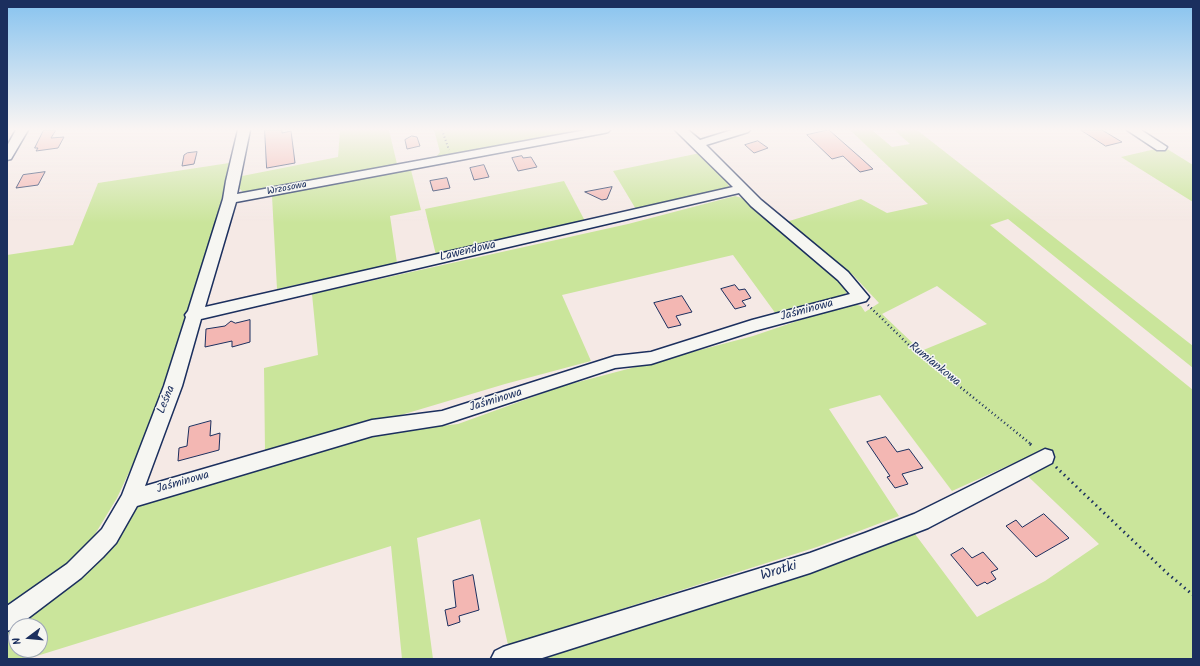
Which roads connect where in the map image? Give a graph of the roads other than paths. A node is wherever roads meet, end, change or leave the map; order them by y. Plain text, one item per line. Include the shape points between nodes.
1 (238, 161) edge
2 (440, 161) edge
3 (715, 161) edge
4 (742, 189) junction
5 (230, 198) junction
6 (193, 316) junction
7 (1045, 457) road end
8 (130, 499) junction
9 (7, 620) edge
10 (502, 659) edge

1 - 5 street, Leśna via 230,186
2 - 5 street, Wrzosowa
3 - 4 street
4 - 6 street, Lawendowa
4 - 8 street, Jaśminowa via 843,276 861,297 752,326 652,358 615,362 442,418 372,428
5 - 6 street, Leśna
6 - 8 street, Leśna via 188,341 173,386
7 - 10 street, Wrotki via 921,521 865,543
8 - 9 street, Leśna via 109,536 96,550 74,571

